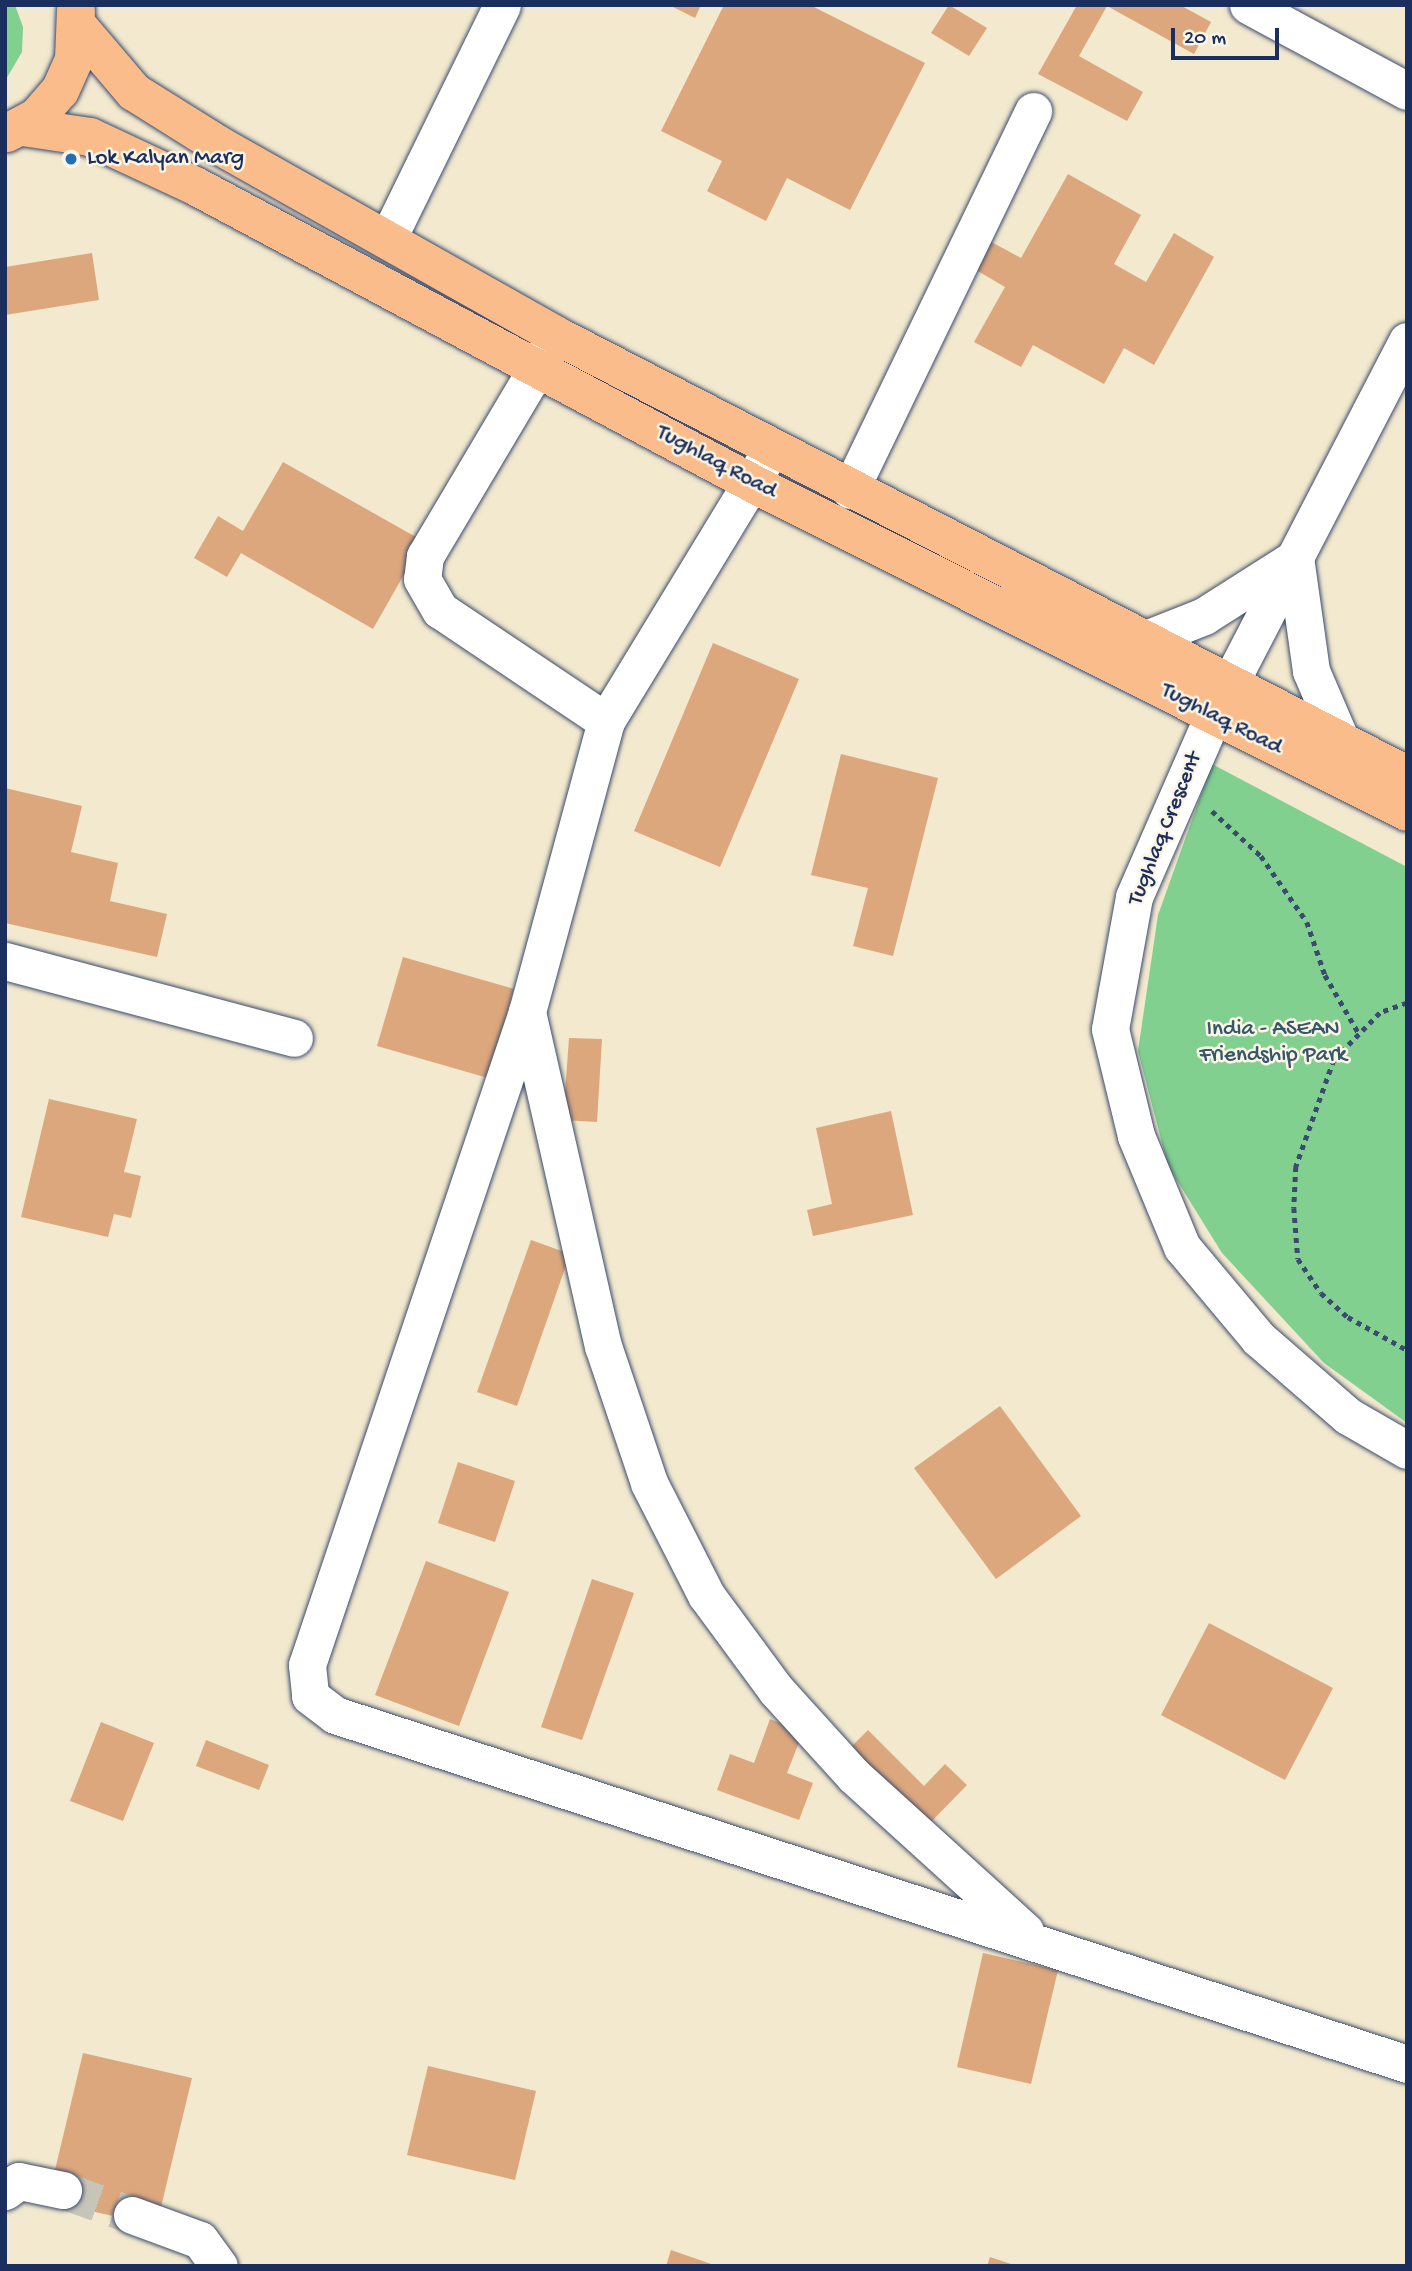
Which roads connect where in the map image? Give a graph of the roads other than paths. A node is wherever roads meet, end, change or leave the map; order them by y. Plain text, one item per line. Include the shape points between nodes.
1 (502, 5) edge
2 (1248, 5) edge
3 (77, 16) edge
4 (1407, 91) edge
5 (1033, 111) dead end
6 (14, 130) edge
7 (388, 238) junction
8 (557, 336) junction
9 (1407, 341) edge
10 (534, 366) junction
11 (772, 448) junction
12 (750, 482) junction
13 (850, 490) junction
14 (1295, 557) junction
15 (1141, 641) junction
16 (1222, 702) junction
17 (606, 720) junction
18 (1341, 741) junction
19 (1407, 775) edge
20 (1407, 812) edge
21 (5, 961) edge
22 (527, 1012) junction
23 (294, 1038) dead end
24 (1407, 1450) edge
25 (1034, 1939) junction
26 (1407, 2064) edge
27 (63, 2190) tunnel mouth
28 (5, 2191) edge
29 (132, 2215) tunnel mouth
30 (219, 2266) edge

1 - 7 street
2 - 4 street
3 - 6 main road via 74,60 60,92
3 - 7 main road, Tughlaq Road via 134,92
5 - 13 street
6 - 10 main road, Tughlaq Road via 90,137 126,153
7 - 8 main road, Tughlaq Road
8 - 10 street
8 - 11 main road, Tughlaq Road
9 - 14 street, Tughlaq Crescent
10 - 12 main road, Tughlaq Road
10 - 17 street via 425,556 422,579 440,610
11 - 12 street
11 - 13 main road, Tughlaq Road
12 - 16 main road, Tughlaq Road
12 - 17 street
13 - 15 main road, Tughlaq Road
14 - 15 street via 1204,616
14 - 16 street, Tughlaq Crescent
14 - 18 street via 1311,671
15 - 16 main road, Tughlaq Road
16 - 18 main road, Tughlaq Road
16 - 20 main road, Tughlaq Road
16 - 24 street, Tughlaq Crescent via 1134,897 1110,1028 1136,1136 1182,1247 1258,1338 1348,1416
17 - 22 street
18 - 19 main road, Tughlaq Road
21 - 23 street
22 - 25 street via 603,1346 649,1483 706,1595 776,1690 854,1776
22 - 25 street via 307,1665 310,1696 335,1715
25 - 26 street
27 - 28 street via 19,2181
29 - 30 street via 200,2240

